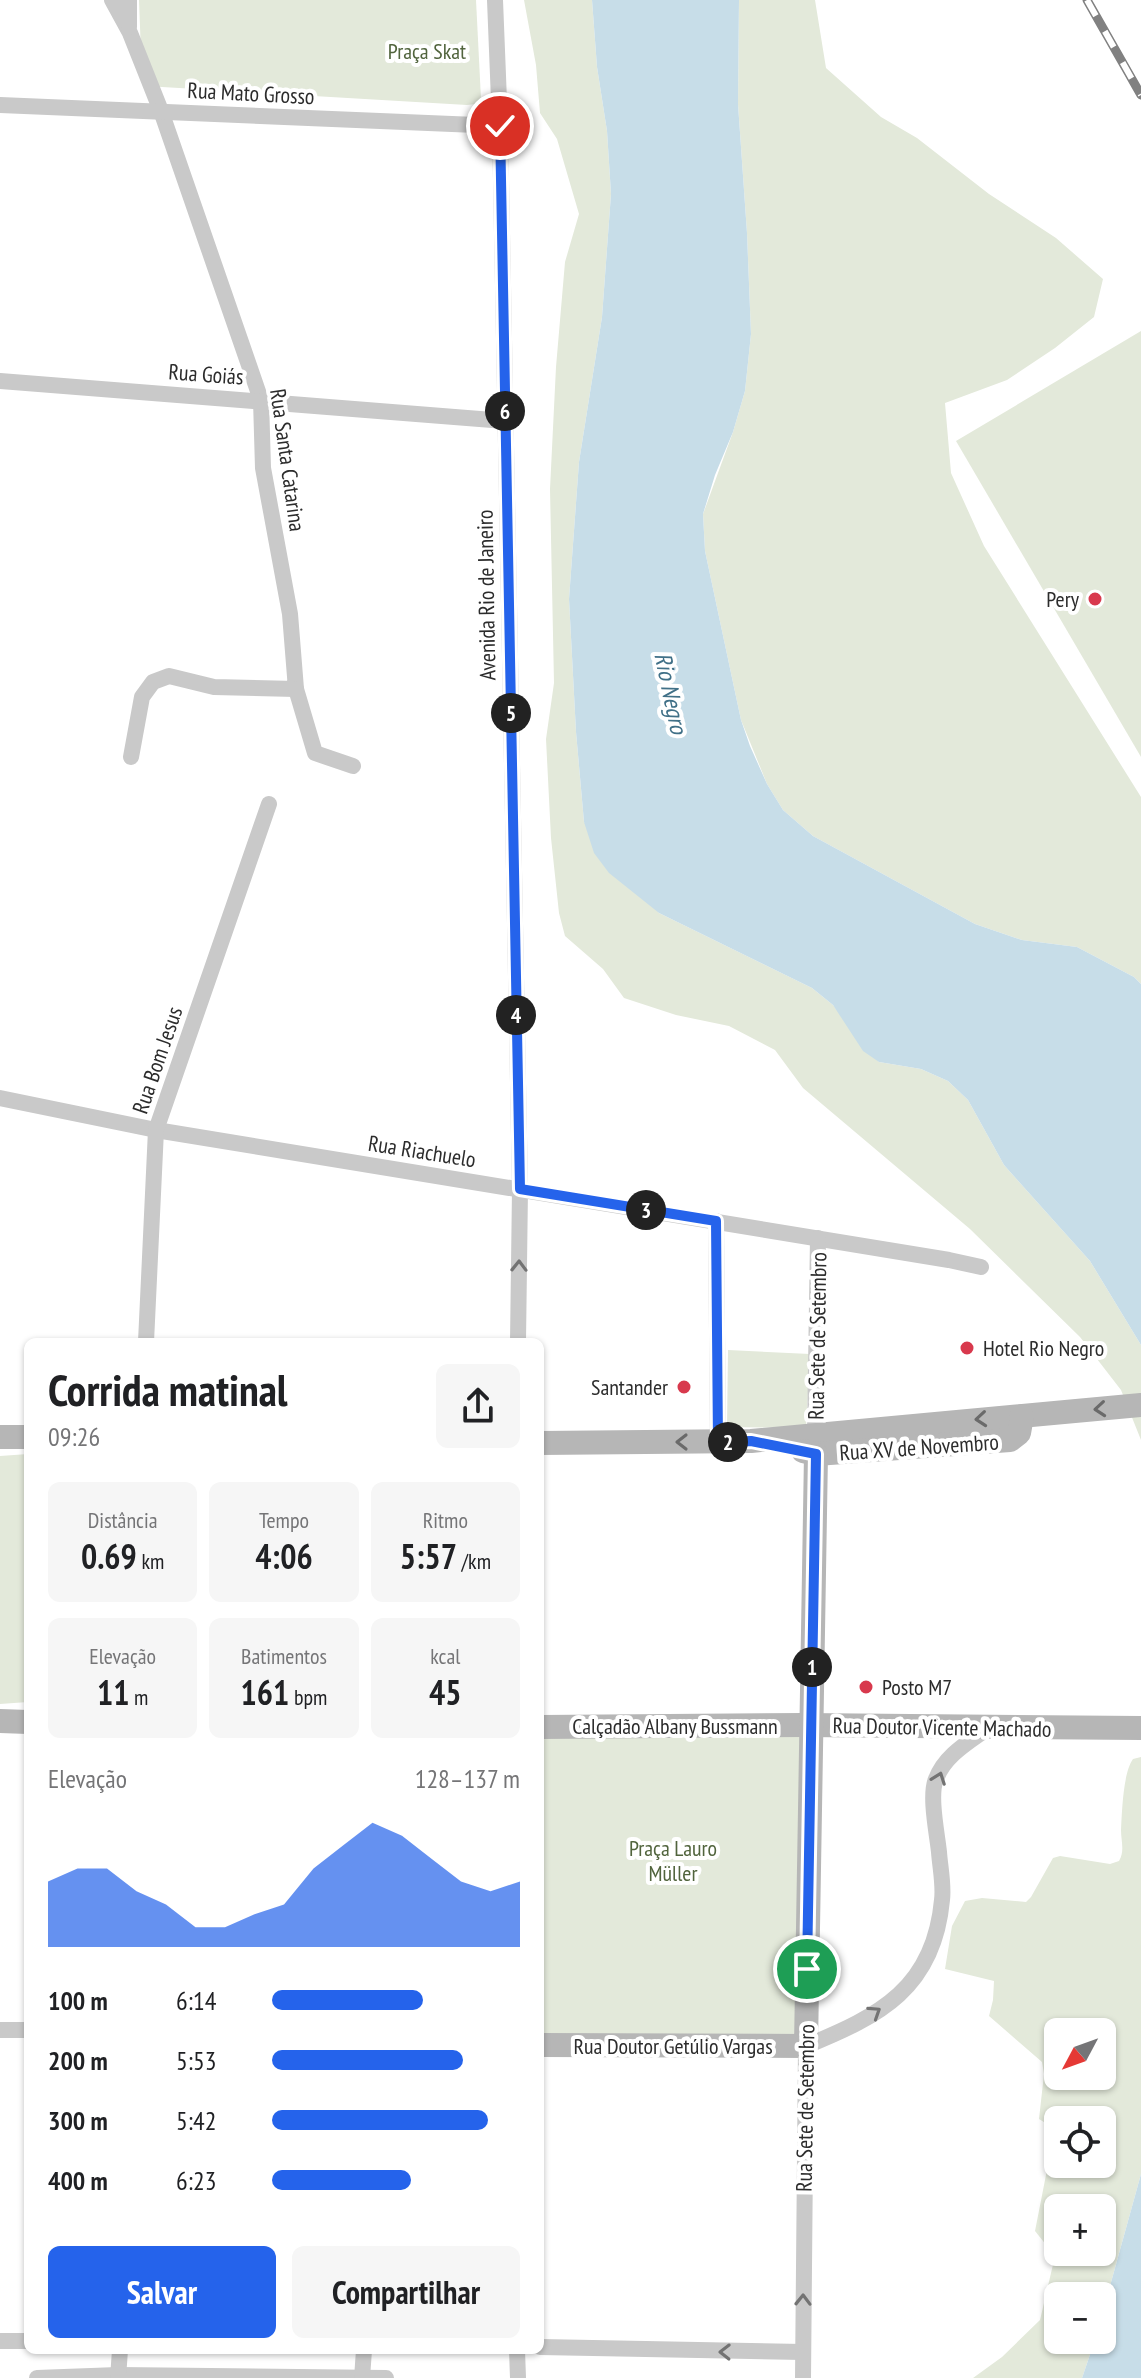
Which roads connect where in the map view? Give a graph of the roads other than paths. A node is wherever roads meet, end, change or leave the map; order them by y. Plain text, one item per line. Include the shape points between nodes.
1 (112, 0) edge
2 (129, 0) edge
3 (495, 0) edge
4 (130, 33) junction
5 (0, 105) edge
6 (161, 111) junction
7 (500, 126) junction
8 (0, 381) edge
9 (261, 400) junction
10 (505, 421) junction
11 (296, 689) junction
12 (131, 757) dead end
13 (353, 766) dead end
14 (269, 804) dead end
15 (0, 1098) edge
16 (156, 1130) junction
17 (520, 1189) junction
18 (716, 1221) junction
19 (818, 1238) junction
20 (981, 1267) dead end
21 (146, 1338) edge
22 (518, 1338) edge
23 (1141, 1405) edge
24 (0, 1437) edge
25 (24, 1437) edge
26 (718, 1442) junction
27 (544, 1443) edge
28 (816, 1444) junction
29 (0, 1721) edge
30 (24, 1722) edge
31 (811, 1725) junction
32 (544, 1727) edge
33 (988, 1728) junction
34 (1141, 1728) edge
35 (0, 2030) edge
36 (24, 2030) edge
37 (544, 2045) edge
38 (806, 2046) junction
39 (0, 2341) edge
40 (24, 2341) edge
41 (544, 2347) edge
42 (803, 2352) junction
43 (120, 2354) edge
44 (364, 2354) edge
45 (517, 2354) edge
46 (118, 2376) edge
47 (37, 2378) edge
48 (362, 2378) edge
49 (386, 2378) edge
50 (518, 2378) edge
51 (803, 2378) edge

1 - 4 street, Rua Santa Catarina
2 - 4 street, Rua Santa Catarina
3 - 7 street, Avenida Rio de Janeiro
4 - 6 street, Rua Santa Catarina
5 - 6 street, Rua Mato Grosso
6 - 7 street, Rua Mato Grosso
6 - 9 street, Rua Santa Catarina
7 - 10 street, Avenida Rio de Janeiro
8 - 9 street, Rua Goiás
9 - 10 street, Rua Goiás
9 - 11 street, Rua Santa Catarina via 263,468 290,614
10 - 17 street, Avenida Rio de Janeiro
11 - 12 street via 214,687 169,676 153,682 142,697
11 - 13 street, Rua Santa Catarina via 315,753
14 - 16 street, Rua Bom Jesus
15 - 16 street, Rua Riachuelo
16 - 17 street, Rua Riachuelo
16 - 21 street, Rua Bom Jesus
17 - 18 street, Rua Riachuelo
22 -> 17 street, Avenida Rio de Janeiro
18 - 19 street, Rua Riachuelo
18 - 26 street
19 - 20 street, Rua Riachuelo
19 - 28 street, Rua Sete de Setembro
23 -> 28 main road, Rua XV de Novembro via 1022,1416 1019,1433 1010,1440
24 - 25 main road
26 -> 27 main road, Rua XV de Novembro
26 - 28 main road, Rua XV de Novembro
28 - 31 main road, Rua Sete de Setembro
29 - 30 main road
31 - 32 main road, Calçadão Albany Bussmann
31 - 33 main road, Rua Doutor Vicente Machado
31 - 38 main road, Rua Sete de Setembro
33 - 34 main road, Rua Doutor Vicente Machado
38 -> 33 street via 880,2010 906,1990 924,1966 943,1897 935,1780 950,1756
35 - 36 street
37 - 38 main road, Rua Doutor Getúlio Vargas
42 -> 38 street, Rua Sete de Setembro
39 - 40 street
42 -> 41 street
42 - 51 street, Rua Sete de Setembro
43 - 46 street
44 - 48 street
45 - 50 street
46 - 47 street
46 - 48 street
48 - 49 street

